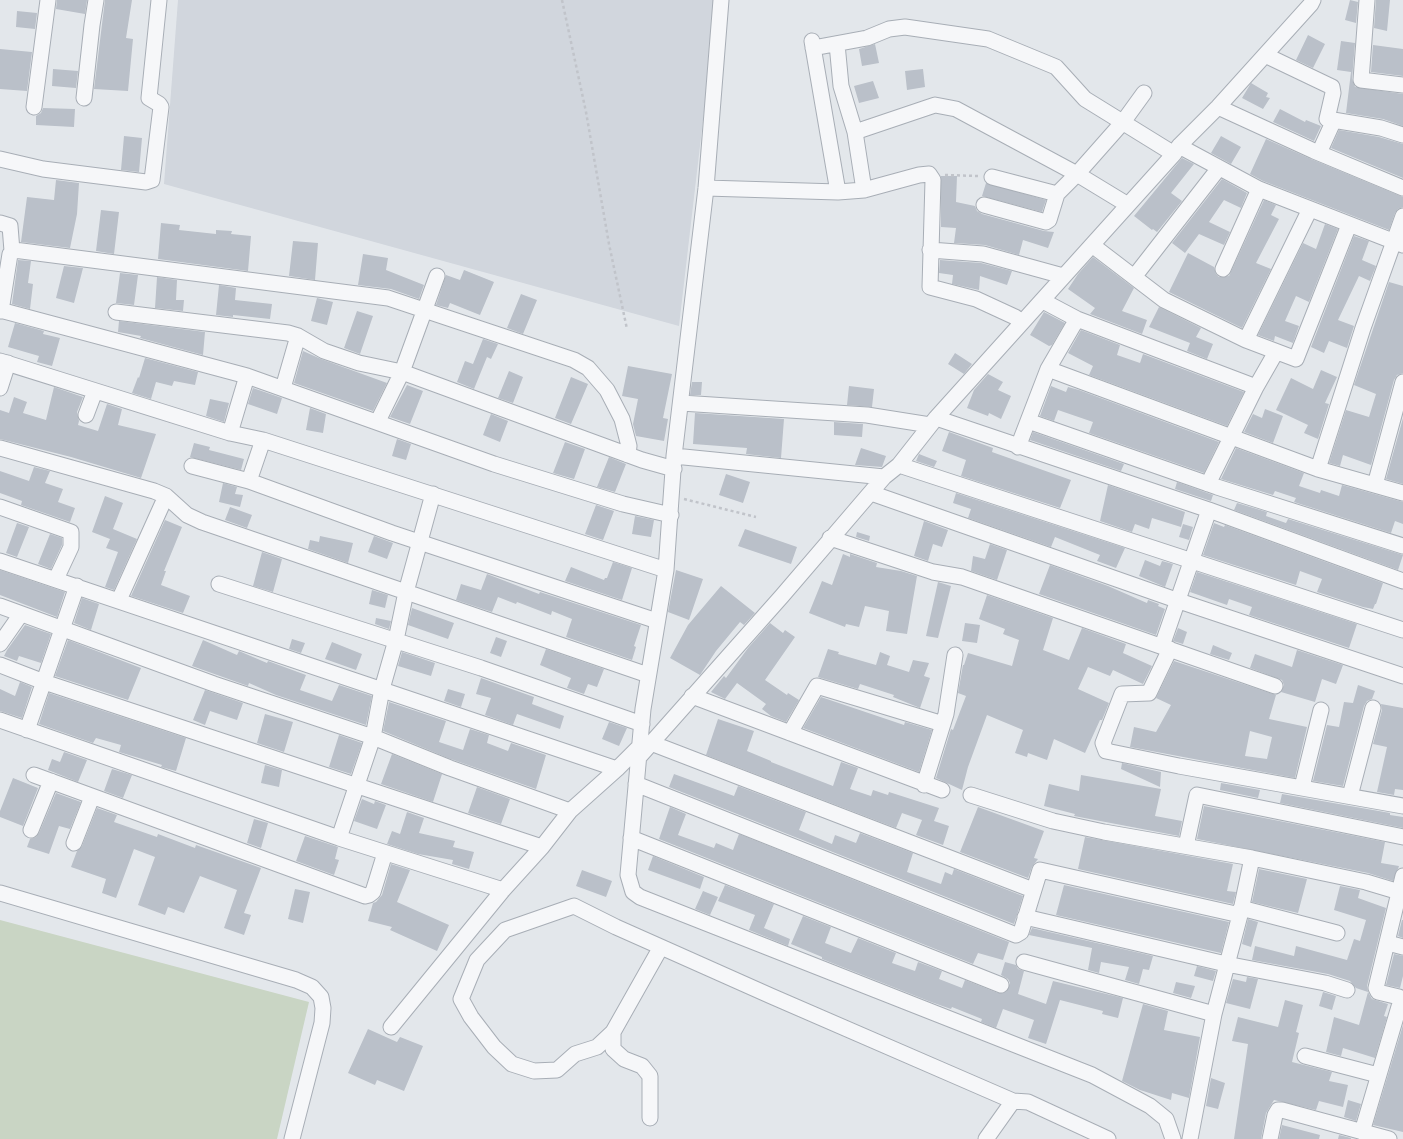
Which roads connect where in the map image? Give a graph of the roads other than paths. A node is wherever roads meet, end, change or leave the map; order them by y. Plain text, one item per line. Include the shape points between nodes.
1 (48, 0) edge
2 (96, 0) edge
3 (159, 0) edge
4 (721, 0) edge
5 (1313, 0) edge
6 (1367, 0) edge
7 (837, 44) junction
8 (1265, 55) junction
9 (1403, 85) edge
10 (1144, 93) dead end
11 (84, 98) dead end
12 (34, 107) dead end
13 (1218, 107) junction
14 (1334, 120) junction
15 (1123, 122) junction
16 (855, 132) junction
17 (1403, 135) edge
18 (1176, 150) junction
19 (1319, 153) junction
20 (0, 159) edge
21 (1219, 168) junction
22 (1077, 174) junction
23 (992, 177) road end
24 (706, 188) junction
25 (1403, 188) edge
26 (1259, 189) junction
27 (864, 190) junction
28 (838, 192) junction
29 (1057, 194) junction
30 (984, 205) dead end
31 (1128, 205) junction
32 (1310, 209) junction
33 (1403, 216) edge
34 (0, 223) edge
35 (1349, 225) junction
36 (1398, 244) edge
37 (1092, 245) junction
38 (930, 250) junction
39 (12, 251) junction
40 (1223, 269) dead end
41 (437, 276) dead end
42 (1063, 276) junction
43 (1134, 277) junction
44 (1043, 301) junction
45 (424, 310) junction
46 (0, 311) edge
47 (116, 312) dead end
48 (1077, 319) junction
49 (1022, 322) junction
50 (298, 336) junction
51 (1246, 340) junction
52 (1276, 352) junction
53 (4, 362) edge
54 (1048, 369) junction
55 (402, 372) junction
56 (247, 376) junction
57 (1403, 382) edge
58 (1256, 387) junction
59 (0, 388) edge
60 (284, 388) junction
61 (94, 391) junction
62 (681, 403) junction
63 (86, 415) dead end
64 (378, 421) junction
65 (1028, 421) junction
66 (933, 422) junction
67 (230, 433) junction
68 (1232, 437) junction
69 (263, 440) junction
70 (1018, 447) junction
71 (0, 448) edge
72 (628, 454) junction
73 (674, 463) junction
74 (899, 465) junction
75 (192, 466) dead end
76 (1318, 469) junction
77 (884, 477) junction
78 (249, 482) junction
79 (1208, 484) junction
80 (1375, 486) junction
81 (871, 492) junction
82 (1403, 492) edge
83 (433, 494) junction
84 (166, 496) junction
85 (0, 506) edge
86 (1209, 510) junction
87 (670, 515) junction
88 (830, 538) junction
89 (419, 542) junction
90 (1403, 546) edge
91 (1193, 560) junction
92 (0, 561) edge
93 (666, 570) junction
94 (56, 579) junction
95 (1403, 581) edge
96 (219, 584) dead end
97 (77, 586) junction
98 (406, 592) junction
99 (119, 600) junction
100 (1179, 601) junction
101 (0, 606) edge
102 (21, 614) junction
103 (658, 621) junction
104 (62, 630) junction
105 (1403, 630) edge
106 (396, 640) junction
107 (0, 644) edge
108 (1166, 648) junction
109 (955, 655) dead end
110 (0, 664) edge
111 (648, 675) junction
112 (1403, 676) edge
113 (44, 682) junction
114 (1275, 686) dead end
115 (382, 689) junction
116 (692, 696) junction
117 (1373, 708) dead end
118 (1321, 710) dead end
119 (0, 720) edge
120 (642, 724) junction
121 (943, 724) junction
122 (27, 730) junction
123 (790, 733) junction
124 (373, 737) junction
125 (643, 748) junction
126 (617, 769) junction
127 (34, 775) dead end
128 (51, 781) junction
129 (636, 784) junction
130 (357, 785) junction
131 (924, 785) junction
132 (1302, 787) junction
133 (942, 790) dead end
134 (970, 795) dead end
135 (1350, 796) junction
136 (92, 797) junction
137 (1403, 806) edge
138 (570, 811) junction
139 (31, 830) dead end
140 (1403, 837) edge
141 (339, 838) junction
142 (631, 838) junction
143 (74, 843) dead end
144 (1186, 846) junction
145 (542, 847) junction
146 (385, 853) junction
147 (1252, 858) junction
148 (1403, 876) edge
149 (502, 890) junction
150 (1033, 890) junction
151 (0, 893) edge
152 (1401, 893) edge
153 (1240, 912) junction
154 (1025, 917) junction
155 (1337, 933) dead end
156 (1388, 943) junction
157 (661, 947) junction
158 (1403, 947) edge
159 (1024, 962) dead end
160 (1226, 964) junction
161 (1001, 984) dead end
162 (1348, 990) dead end
163 (1214, 1014) junction
164 (391, 1027) dead end
165 (613, 1032) junction
166 (1305, 1056) dead end
167 (1378, 1076) junction
168 (1014, 1102) junction
169 (650, 1118) dead end
170 (1362, 1132) junction
171 (292, 1139) edge
172 (986, 1139) edge
173 (1108, 1139) edge
174 (1173, 1139) edge
175 (1190, 1139) edge
176 (1270, 1139) edge
177 (1389, 1139) edge

1 - 12 street
2 - 11 street
3 - 20 street via 149,98 161,107 152,180 146,182 43,169
4 - 24 street
5 - 8 street
6 - 9 street via 1360,80
7 - 15 street via 905,27 988,39 1056,67 1085,99
7 - 16 street via 840,86
7 - 28 street via 813,45
8 - 13 street
8 - 14 street via 1332,87 1327,118
10 - 15 street
13 - 18 street
13 - 19 street
14 - 17 street via 1381,128
14 - 19 street
15 - 18 street
15 - 22 street
16 - 22 street via 935,105 956,109
16 - 27 street
18 - 21 street
18 - 31 street
19 - 25 street
21 - 26 street
21 - 43 street
22 - 29 street
22 - 31 street
23 - 29 street
24 - 28 street
24 - 62 street
26 - 32 street
26 - 40 street
27 - 28 street
27 - 38 street via 919,175 931,175
29 - 30 street via 1049,220 1046,222
31 - 37 street
32 - 35 street
32 - 51 street
33 - 36 street
34 - 39 street via 10,226
35 - 36 street
35 - 52 street via 1296,359
36 - 76 street via 1363,328
37 - 42 street
37 - 43 street
38 - 42 street via 983,254
38 - 49 street via 931,289 976,298
39 - 45 street via 388,298
39 - 46 street
41 - 45 street
42 - 44 street
43 - 51 street via 1164,300
44 - 48 street
44 - 49 street
45 - 55 street
45 - 72 street via 574,360 588,368 607,390 622,419 629,446
46 - 56 street
47 - 50 street
48 - 54 street
48 - 58 street
49 - 66 street
50 - 55 street via 324,350 359,363
50 - 60 street
51 - 52 street
52 - 58 street
53 - 59 street
53 - 61 street
54 - 65 street
54 - 68 street
55 - 64 street
55 - 72 street
56 - 60 street
56 - 67 street
57 - 80 street
58 - 68 street
60 - 64 street
61 - 63 street
61 - 67 street
62 - 66 street via 867,415
62 - 73 street
64 - 87 street via 494,464 623,504
65 - 70 street
65 - 79 street
66 - 70 street
66 - 74 street
67 - 69 street
68 - 76 street
68 - 79 street
69 - 78 street
69 - 83 street
70 - 86 street
71 - 84 street
72 - 73 street
73 - 77 street
73 - 87 street
74 - 77 street
74 - 91 street
75 - 78 street
76 - 80 street
77 - 81 street
78 - 89 street
79 - 90 street
80 - 82 street
81 - 88 street
81 - 100 street
83 - 89 street
83 - 93 street
84 - 98 street via 187,516
84 - 99 street
85 - 94 street via 71,532 71,547
86 - 91 street
86 - 95 street
87 - 93 street
88 - 108 street via 933,572 962,577
88 - 116 street via 782,596
89 - 98 street
89 - 103 street
91 - 100 street
91 - 105 street
92 - 94 street
93 - 103 street
94 - 97 street
96 - 106 street
97 - 99 street
97 - 104 street
98 - 106 street
98 - 111 street
99 - 115 street
100 - 108 street
100 - 112 street
101 - 102 street
102 - 104 street
102 - 107 street
103 - 111 street
104 - 113 street
104 - 124 street
106 - 115 street
106 - 120 street
108 - 114 street
108 - 132 street via 1149,693 1122,694 1103,743 1106,751
109 - 121 street
110 - 113 street
111 - 120 street
113 - 122 street
113 - 130 street
115 - 124 street
115 - 126 street
116 - 123 street
116 - 125 street
117 - 135 street
118 - 132 street
119 - 122 street
120 - 125 street
121 - 123 street via 817,686
121 - 131 street
122 - 141 street
123 - 131 street
124 - 130 street
124 - 138 street
125 - 126 street
125 - 129 street
125 - 150 street
126 - 138 street
127 - 128 street
128 - 136 street
128 - 139 street
129 - 142 street
129 - 154 street via 1013,934 1021,932
130 - 141 street
130 - 145 street
131 - 133 street
132 - 135 street
134 - 144 street via 1053,821
135 - 137 street
136 - 143 street
136 - 146 street via 365,896 373,892
138 - 145 street
140 - 144 street via 1197,794
141 - 146 street
142 - 161 street
142 - 174 street via 628,875 633,892 640,897 1092,1075 1150,1106 1166,1119
144 - 147 street
145 - 149 street
146 - 149 street
147 - 152 street via 1366,882
147 - 153 street
148 - 152 street
149 - 164 street
150 - 153 street via 1040,870
150 - 154 street
151 - 171 street via 296,980 312,987 321,997 322,1023
152 - 156 street
153 - 155 street
153 - 160 street
154 - 160 street
156 - 158 street
156 - 167 street via 1376,990 1399,997 1401,1000
157 - 165 street
157 - 165 street via 574,906 505,930 477,960 461,999 494,1047 512,1064 534,1071 557,1070 575,1054 597,1047
157 - 168 street
159 - 163 street
160 - 162 street
160 - 163 street
163 - 175 street
165 - 169 street via 613,1049 624,1059 642,1066 650,1076
166 - 167 street
167 - 170 street
168 - 172 street
168 - 173 street via 1028,1102
170 - 176 street via 1278,1110
170 - 177 street

